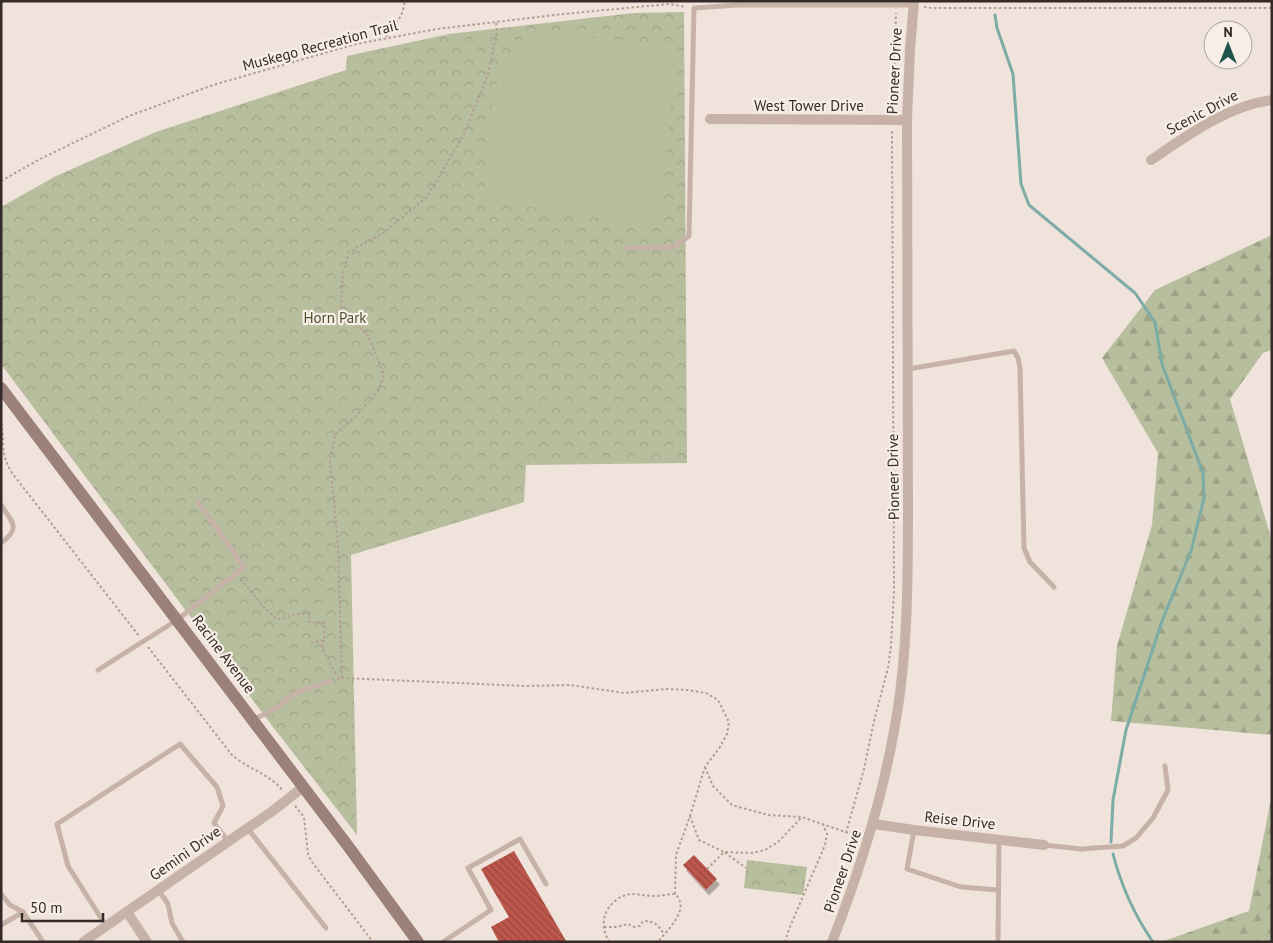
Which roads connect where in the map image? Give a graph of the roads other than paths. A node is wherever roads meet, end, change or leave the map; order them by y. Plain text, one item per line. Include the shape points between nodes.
1 (913, 3) edge
2 (1272, 100) edge
3 (710, 119) dead end
4 (907, 120) junction
5 (1151, 160) dead end
6 (627, 248) dead end
7 (907, 370) junction
8 (2, 390) edge
9 (198, 502) dead end
10 (1, 505) edge
11 (1, 543) edge
12 (1054, 587) dead end
13 (177, 620) junction
14 (98, 670) dead end
15 (330, 681) road end
16 (253, 720) junction
17 (1165, 766) dead end
18 (303, 787) junction
19 (874, 824) junction
20 (247, 828) junction
21 (914, 830) junction
22 (999, 840) junction
23 (228, 841) junction
24 (1044, 845) joint
25 (546, 884) dead end
26 (158, 889) junction
27 (998, 890) junction
28 (1, 894) edge
29 (22, 912) junction
30 (127, 912) junction
31 (1, 925) edge
32 (106, 926) junction
33 (326, 928) dead end
34 (43, 942) edge
35 (83, 942) edge
36 (147, 942) edge
37 (183, 942) edge
38 (418, 942) edge
39 (443, 942) edge
40 (832, 942) edge
41 (998, 942) edge

1 - 4 street, Pioneer Drive
1 - 6 lane via 694,8 689,236 674,247
2 - 5 street, Scenic Drive via 1256,102 1225,114
3 - 4 street, West Tower Drive
4 - 7 street, Pioneer Drive
7 - 12 lane via 1014,351 1020,368 1024,548 1030,562
7 - 19 street, Pioneer Drive via 905,638 894,730
8 - 13 main road, Racine Avenue
9 - 13 lane via 244,567
10 - 11 lane via 11,520 13,532
13 - 14 lane
13 - 16 main road, Racine Avenue
15 - 16 lane via 295,693 272,712
16 - 18 main road, Racine Avenue
17 - 24 lane via 1168,790 1153,818 1136,838 1123,846 1081,849
18 - 20 street, Gemini Drive
18 - 38 main road, Racine Avenue
19 - 21 street, Reise Drive
19 - 40 street, Pioneer Drive
20 - 23 street, Gemini Drive
20 - 33 lane
21 - 22 street, Reise Drive
21 - 27 lane via 907,869 961,888
22 - 24 street, Reise Drive
22 - 27 lane
23 - 26 street, Gemini Drive
23 - 32 lane via 214,823 223,806 217,786 180,744 57,824 68,866
25 - 39 lane via 520,839 468,868 491,910
26 - 30 street, Gemini Drive
26 - 37 lane via 168,904 172,923
27 - 41 lane
28 - 29 lane
29 - 31 lane
29 - 34 lane
30 - 32 street, Gemini Drive
30 - 36 street
32 - 35 street, Gemini Drive

